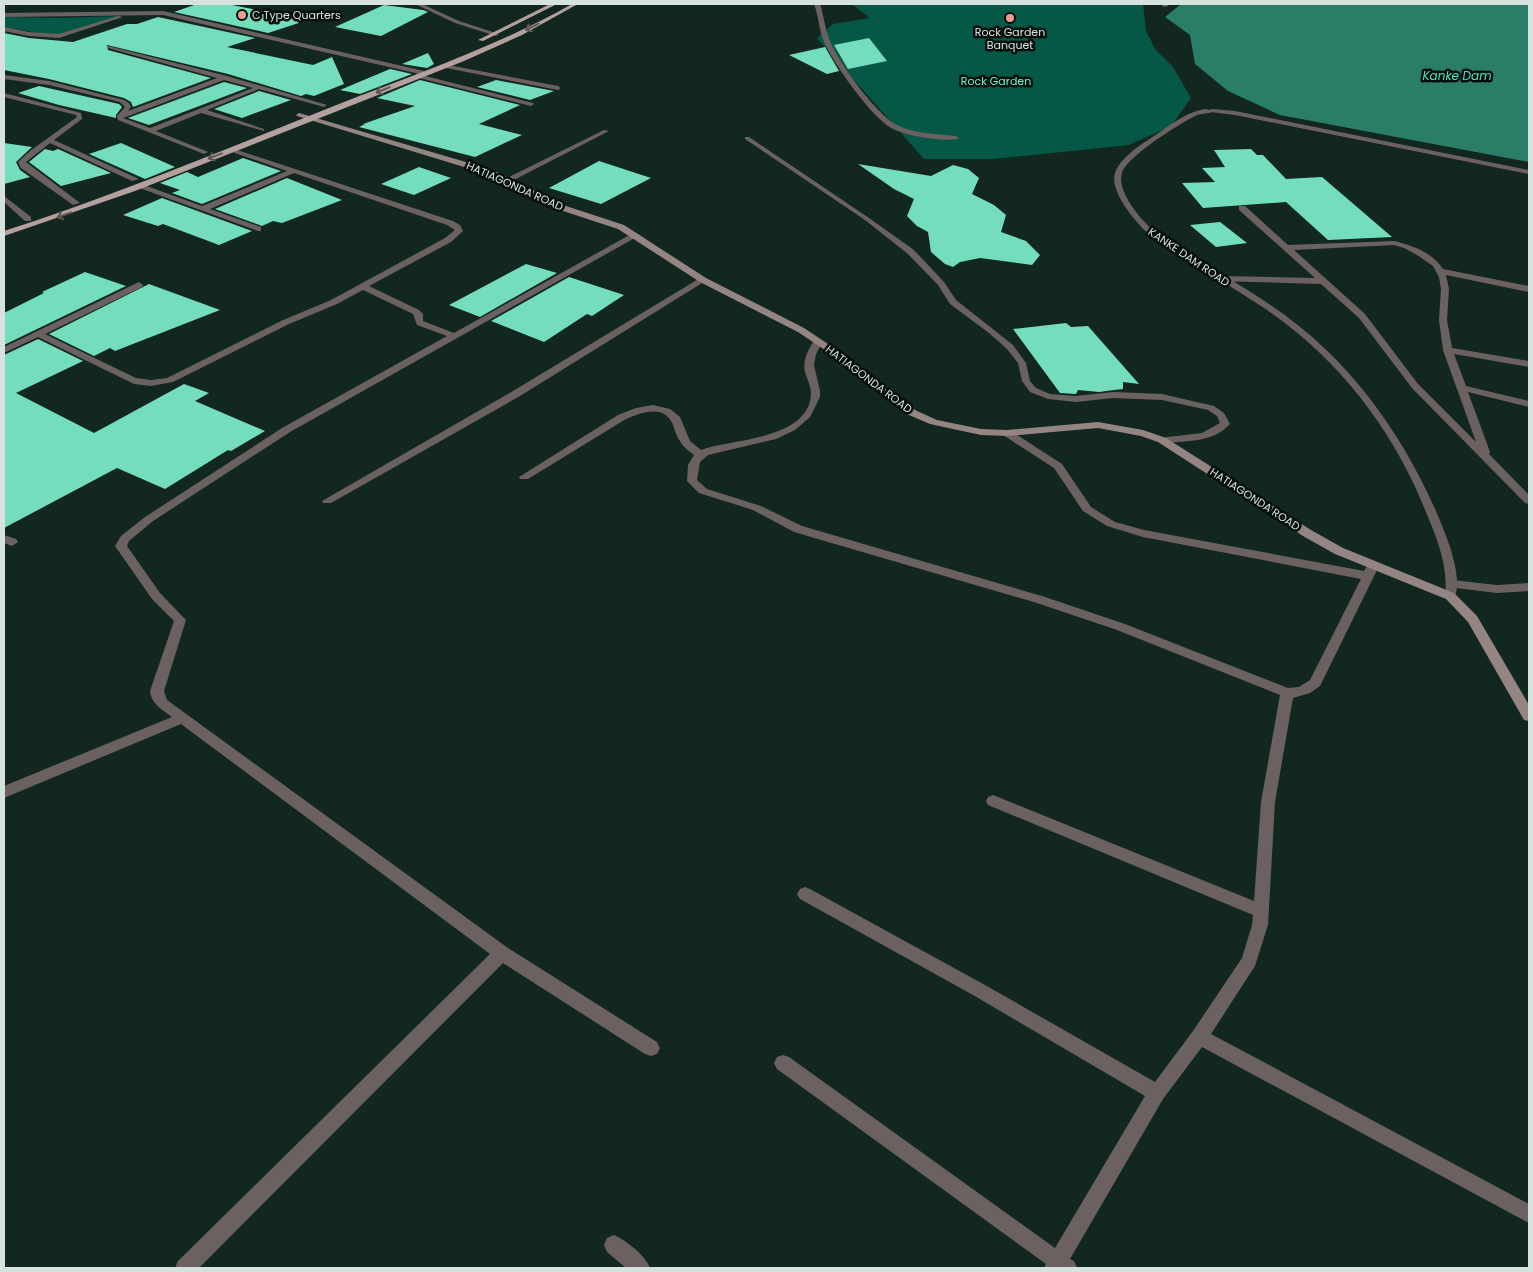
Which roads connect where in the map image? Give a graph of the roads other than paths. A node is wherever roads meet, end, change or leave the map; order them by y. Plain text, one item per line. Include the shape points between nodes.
1 (418, 4) edge
2 (554, 4) edge
3 (575, 4) edge
4 (818, 4) edge
5 (132, 12) junction
6 (4, 15) edge
7 (4, 29) edge
8 (496, 34) junction
9 (470, 45) dead end
10 (110, 47) dead end
11 (428, 63) dead end
12 (443, 66) junction
13 (414, 73) junction
14 (4, 77) edge
15 (224, 77) junction
16 (260, 87) junction
17 (558, 88) dead end
18 (4, 95) edge
19 (531, 104) dead end
20 (324, 105) junction
21 (200, 110) junction
22 (1212, 111) joint
23 (299, 115) junction
24 (120, 116) junction
25 (310, 118) junction
26 (262, 130) junction
27 (149, 131) junction
28 (606, 131) dead end
29 (747, 138) dead end
30 (956, 138) dead end
31 (49, 140) junction
32 (231, 150) junction
33 (204, 152) junction
34 (294, 171) junction
35 (1529, 172) edge
36 (152, 173) dead end
37 (144, 176) dead end
38 (507, 180) junction
39 (137, 183) junction
40 (4, 198) edge
41 (76, 203) junction
42 (1242, 208) dead end
43 (203, 209) junction
44 (28, 219) junction
45 (4, 226) edge
46 (258, 229) dead end
47 (4, 234) edge
48 (636, 235) junction
49 (1286, 248) junction
50 (1440, 271) junction
51 (1221, 279) junction
52 (703, 280) junction
53 (1323, 281) junction
54 (140, 285) dead end
55 (364, 287) junction
56 (1529, 289) edge
57 (37, 333) junction
58 (455, 336) junction
59 (818, 341) junction
60 (4, 350) edge
61 (1448, 350) junction
62 (1529, 364) edge
63 (1462, 388) junction
64 (1529, 404) edge
65 (1007, 432) junction
66 (1162, 440) junction
67 (700, 455) junction
68 (1486, 456) junction
69 (524, 477) dead end
70 (1529, 501) edge
71 (327, 502) dead end
72 (1370, 571) junction
73 (1529, 586) edge
74 (1451, 590) junction
75 (1287, 693) junction
76 (1529, 716) edge
77 (183, 718) junction
78 (4, 792) edge
79 (993, 801) dead end
80 (805, 894) dead end
81 (1261, 910) junction
82 (502, 953) junction
83 (1199, 1037) junction
84 (651, 1048) dead end
85 (783, 1063) dead end
86 (1158, 1093) junction
87 (1529, 1214) edge
88 (614, 1245) dead end
89 (1059, 1266) edge
90 (185, 1268) edge
91 (640, 1268) edge

1 - 8 street via 457,22
2 - 8 main road
3 -> 12 main road
4 - 30 street via 822,29 834,58 881,117 895,127
5 - 6 street
5 - 7 street via 60,36
5 - 13 street via 163,13
8 - 9 main road
10 - 15 street
11 - 13 main road
12 - 13 main road
12 - 17 street
13 - 19 street
13 - 20 main road
13 -> 25 main road
14 - 24 street via 49,83 122,101 128,107
15 - 16 street
15 - 24 street
16 - 20 street
16 - 21 street
18 - 31 street via 79,114 80,118
20 - 23 main road
21 - 26 street
21 - 27 street
22 - 35 street, KANKE DAM ROAD
22 - 51 lane, KANKE DAM ROAD via 1196,114 1133,154 1118,173 1119,186 1135,217 1166,243
23 - 25 street, HATIAGONDA ROAD
23 - 26 main road
24 - 27 street via 126,123
25 - 32 main road
25 - 38 street, HATIAGONDA ROAD via 462,162
26 - 33 main road
27 - 33 street
28 - 38 street
29 - 66 lane via 911,252 953,302 1010,347 1022,363 1026,381 1033,390 1048,396 1076,399 1112,395 1162,397 1211,408 1221,415 1225,424 1217,432 1198,437
31 - 39 street
31 - 41 street via 22,162
32 - 34 street
32 -> 39 main road
33 - 36 main road
34 - 43 street
34 - 55 street via 456,227 459,231
37 - 39 main road
38 - 48 street, HATIAGONDA ROAD via 560,207 604,220
39 - 41 main road
39 - 43 street
39 -> 47 main road via 83,208
40 - 44 street
41 - 44 main road
42 - 49 street
43 - 46 street
44 - 45 main road
48 - 52 street, HATIAGONDA ROAD
48 - 58 street
49 - 50 street via 1394,243 1420,253
49 - 53 street
50 - 56 street
50 - 61 street via 1445,289 1443,320
51 - 53 street
51 - 74 lane, KANKE DAM ROAD via 1300,330 1354,383 1382,420 1428,501 1444,544
52 - 59 street, HATIAGONDA ROAD
52 - 71 street via 525,390
53 - 68 street via 1362,316 1415,386
54 - 57 street
55 - 57 street via 159,383 133,380
55 - 58 street via 416,312 420,323
57 - 60 street
58 - 77 street via 286,430 149,519 121,543 121,548 156,596 180,620 156,695
59 - 65 street, HATIAGONDA ROAD via 913,413 957,428
59 - 67 street via 810,354 809,374 816,398 808,414 770,438
61 - 62 street
61 - 63 street
63 - 64 street
63 - 68 street
65 - 66 street, HATIAGONDA ROAD via 1098,425
65 - 72 street via 1058,466 1087,508 1111,524 1143,534
66 - 72 street, HATIAGONDA ROAD
67 - 69 street via 684,442 676,418 653,408 622,417
67 - 75 street via 692,467 692,481 703,491 757,508 806,531 942,569 1121,627
68 - 70 street
72 - 74 street, HATIAGONDA ROAD
72 - 75 street via 1315,683 1298,693
73 - 74 street
74 - 76 street, HATIAGONDA ROAD via 1472,619
75 - 81 street via 1268,802
77 - 78 street
77 - 82 street
79 - 81 street
80 - 86 street
81 - 83 street via 1249,961
82 - 84 street
82 - 90 street
83 - 86 street
83 - 87 street
85 - 89 street
86 - 89 street
88 - 91 street

